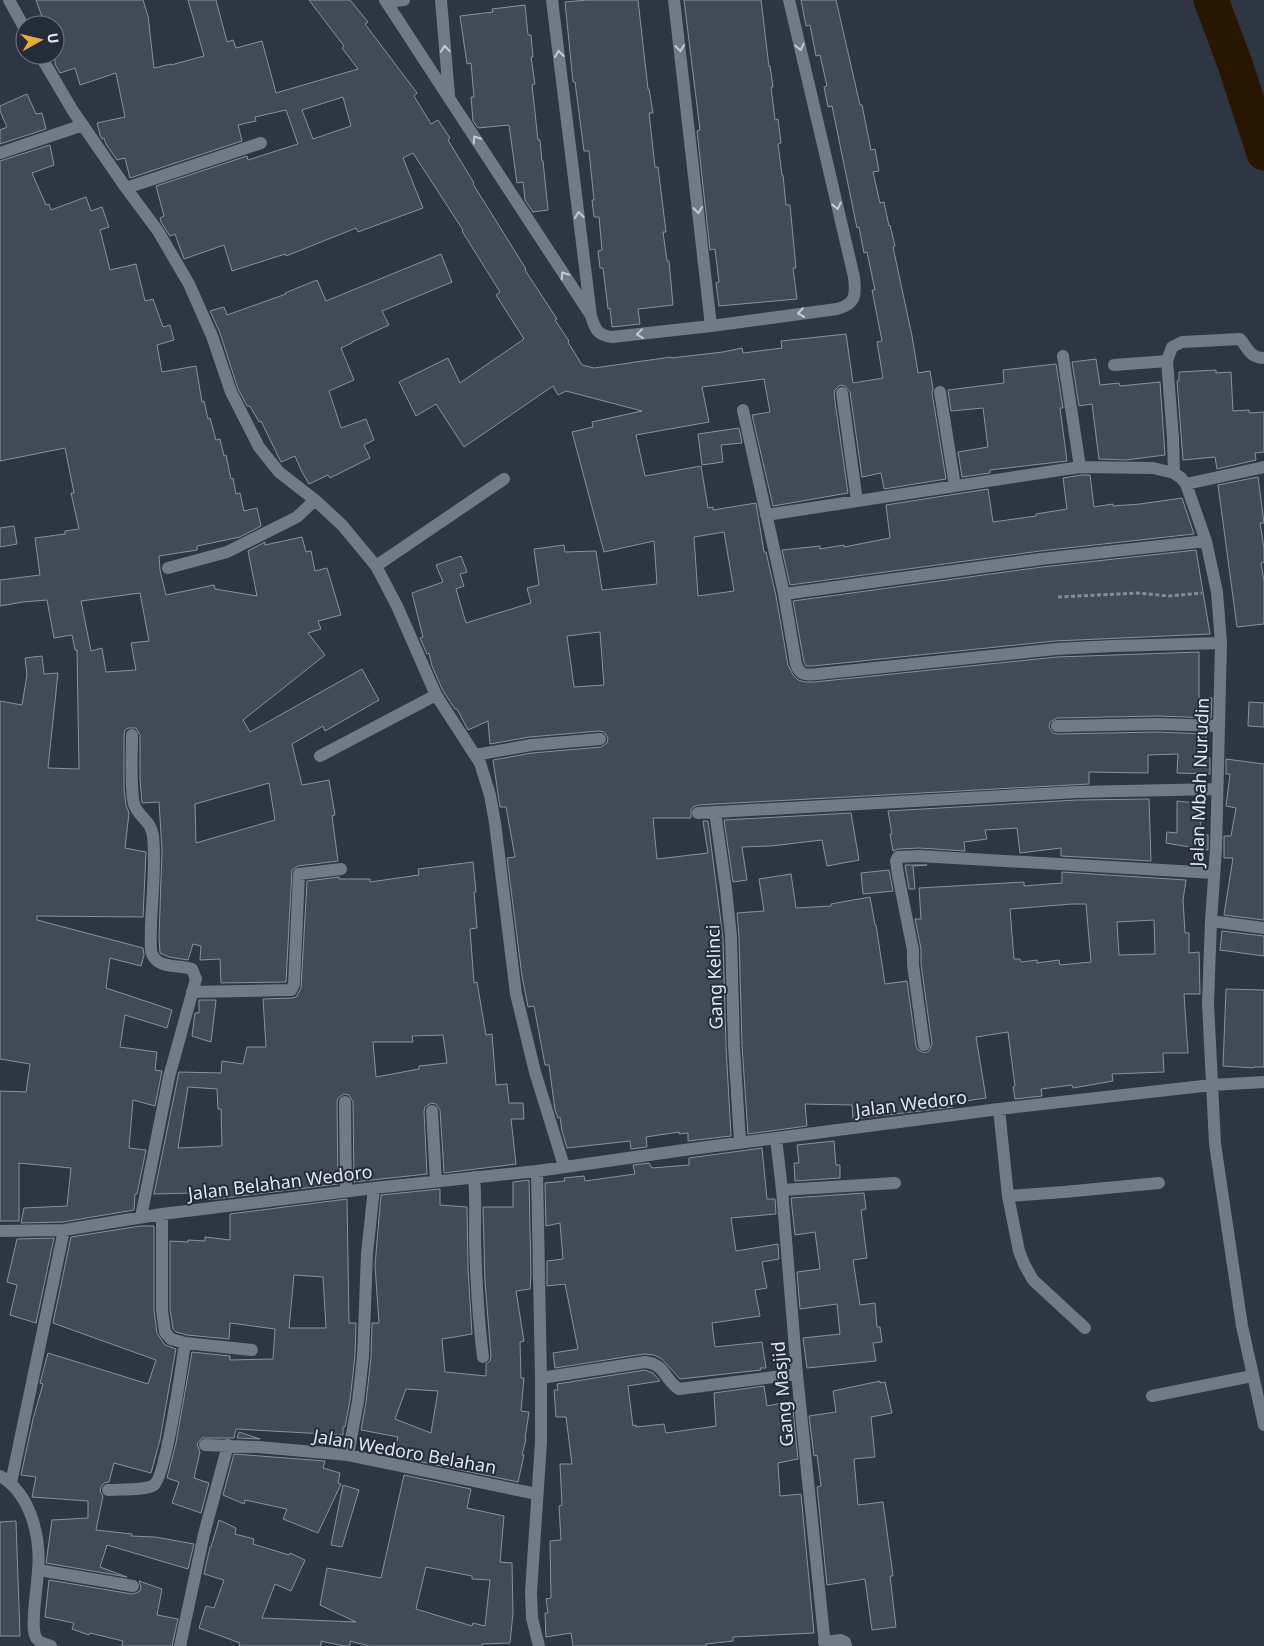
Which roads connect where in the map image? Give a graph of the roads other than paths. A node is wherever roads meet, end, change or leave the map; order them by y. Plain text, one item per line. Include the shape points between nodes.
1 (9, 0) edge
2 (404, 0) edge
3 (441, 0) edge
4 (552, 0) edge
5 (674, 0) edge
6 (789, 0) edge
7 (386, 1) edge
8 (17, 15) edge
9 (46, 65) edge
10 (449, 98) junction
11 (83, 124) junction
12 (261, 142) dead end
13 (0, 153) edge
14 (126, 188) junction
15 (591, 316) junction
16 (710, 326) junction
17 (1063, 356) dead end
18 (1264, 358) edge
19 (1166, 361) junction
20 (1114, 365) dead end
21 (940, 392) dead end
22 (842, 393) dead end
23 (743, 410) dead end
24 (1080, 467) junction
25 (1264, 467) edge
26 (1174, 473) junction
27 (504, 479) dead end
28 (1186, 484) junction
29 (955, 486) junction
30 (857, 501) junction
31 (308, 508) junction
32 (766, 515) junction
33 (1206, 541) junction
34 (376, 566) junction
35 (168, 568) dead end
36 (784, 594) junction
37 (1221, 643) junction
38 (436, 695) junction
39 (1056, 726) dead end
40 (1218, 726) junction
41 (132, 735) dead end
42 (600, 739) dead end
43 (475, 755) junction
44 (320, 756) dead end
45 (1217, 789) junction
46 (715, 812) junction
47 (698, 813) dead end
48 (340, 869) dead end
49 (1214, 873) junction
50 (1211, 921) junction
51 (1264, 928) edge
52 (192, 992) junction
53 (924, 1045) dead end
54 (1264, 1082) edge
55 (1212, 1085) junction
56 (345, 1102) dead end
57 (998, 1109) junction
58 (432, 1111) dead end
59 (776, 1138) junction
60 (740, 1142) junction
61 (564, 1166) junction
62 (536, 1170) junction
63 (474, 1177) junction
64 (436, 1181) junction
65 (895, 1183) dead end
66 (1159, 1183) dead end
67 (374, 1188) junction
68 (782, 1190) junction
69 (346, 1191) junction
70 (1008, 1196) junction
71 (162, 1214) junction
72 (141, 1217) junction
73 (64, 1230) junction
74 (0, 1231) edge
75 (1085, 1328) dead end
76 (185, 1343) junction
77 (252, 1350) dead end
78 (483, 1357) dead end
79 (797, 1374) junction
80 (1252, 1376) junction
81 (541, 1378) junction
82 (1152, 1396) dead end
83 (1264, 1424) edge
84 (205, 1445) dead end
85 (228, 1446) junction
86 (348, 1455) junction
87 (6, 1479) edge
88 (108, 1490) dead end
89 (537, 1494) junction
90 (38, 1570) junction
91 (132, 1586) dead end
92 (824, 1644) edge
93 (51, 1646) edge
94 (180, 1646) edge
95 (539, 1646) edge
96 (846, 1646) edge

1 - 8 street
2 - 7 street
10 -> 3 street
15 -> 4 street
5 -> 16 street
6 -> 16 street via 854,277 854,296 852,303 837,309
7 - 10 street
9 - 11 street
15 -> 10 street
11 - 13 street
11 - 14 street
12 - 14 street
14 - 31 street via 158,231 189,284 212,336 231,392 259,447
16 -> 15 street via 612,337 598,332
17 - 24 street
18 - 19 street via 1252,356 1240,339 1234,338 1177,344 1172,347
19 - 20 street
19 - 26 street
21 - 29 street
22 - 30 street
23 - 32 street
24 - 26 street via 1154,468
24 - 29 street
25 - 28 street
26 - 28 street
27 - 34 street
28 - 33 street, Jalan Mbah Nurudin
29 - 30 street
30 - 32 street
31 - 34 street via 342,525
31 - 35 street via 227,552
32 - 36 street
33 - 36 street via 1041,559
33 - 37 street, Jalan Mbah Nurudin via 1217,592
34 - 38 street
36 - 37 street via 796,664 806,675 1056,649
37 - 40 street, Jalan Mbah Nurudin
38 - 43 street
38 - 44 street
39 - 40 street
40 - 45 street, Jalan Mbah Nurudin
41 - 52 street via 133,797 136,809 149,823 153,836 151,951 159,964 192,969 196,979
42 - 43 street via 523,746
43 - 61 street via 485,778 495,823 516,994
45 - 46 street via 1077,792
45 - 49 street, Jalan Mbah Nurudin
46 - 47 street
46 - 60 street, Gang Kelinci via 731,937
48 - 52 street via 299,874 292,990
49 - 50 street, Jalan Mbah Nurudin
49 - 53 street via 898,857 896,861 913,950
50 - 51 street
50 - 55 street, Jalan Mbah Nurudin via 1208,1003
52 - 72 street via 169,1076
54 - 55 street, Jalan Wedoro
55 - 57 street, Jalan Wedoro
55 - 80 street, Jalan Mbah Nurudin via 1215,1144
56 - 69 street
57 - 59 street, Jalan Wedoro
57 - 70 street
58 - 64 street
59 - 60 street, Jalan Wedoro
59 - 68 street, Gang Masjid
60 - 61 street, Jalan Wedoro
61 - 62 street, Jalan Belahan Wedoro
62 - 63 street, Jalan Belahan Wedoro
62 - 81 street
63 - 64 street, Jalan Belahan Wedoro
63 - 78 street via 477,1306
64 - 67 street, Jalan Belahan Wedoro
65 - 68 street
66 - 70 street
67 - 69 street, Jalan Belahan Wedoro
67 - 86 street via 363,1358
68 - 79 street, Gang Masjid
69 - 71 street, Jalan Belahan Wedoro
70 - 75 street via 1019,1251 1028,1272
71 - 72 street, Jalan Belahan Wedoro
71 - 76 street via 163,1326 168,1336
72 - 73 street, Jalan Belahan Wedoro
73 - 74 street, Jalan Belahan Wedoro
73 - 87 street
76 - 77 street
76 - 88 street via 177,1400 156,1483 146,1488
79 - 81 street via 679,1389 660,1367 645,1362
79 - 92 street, Gang Masjid
80 - 82 street
80 - 83 street, Jalan Mbah Nurudin
81 - 89 street
84 - 85 street, Jalan Wedoro Belahan
85 - 86 street, Jalan Wedoro Belahan
85 - 94 street via 204,1534
86 - 89 street, Jalan Wedoro Belahan
87 - 90 street via 22,1495 34,1525
89 - 95 street via 531,1592 532,1618
90 - 91 street
90 - 93 street via 34,1628 37,1640
92 - 96 street via 841,1640

